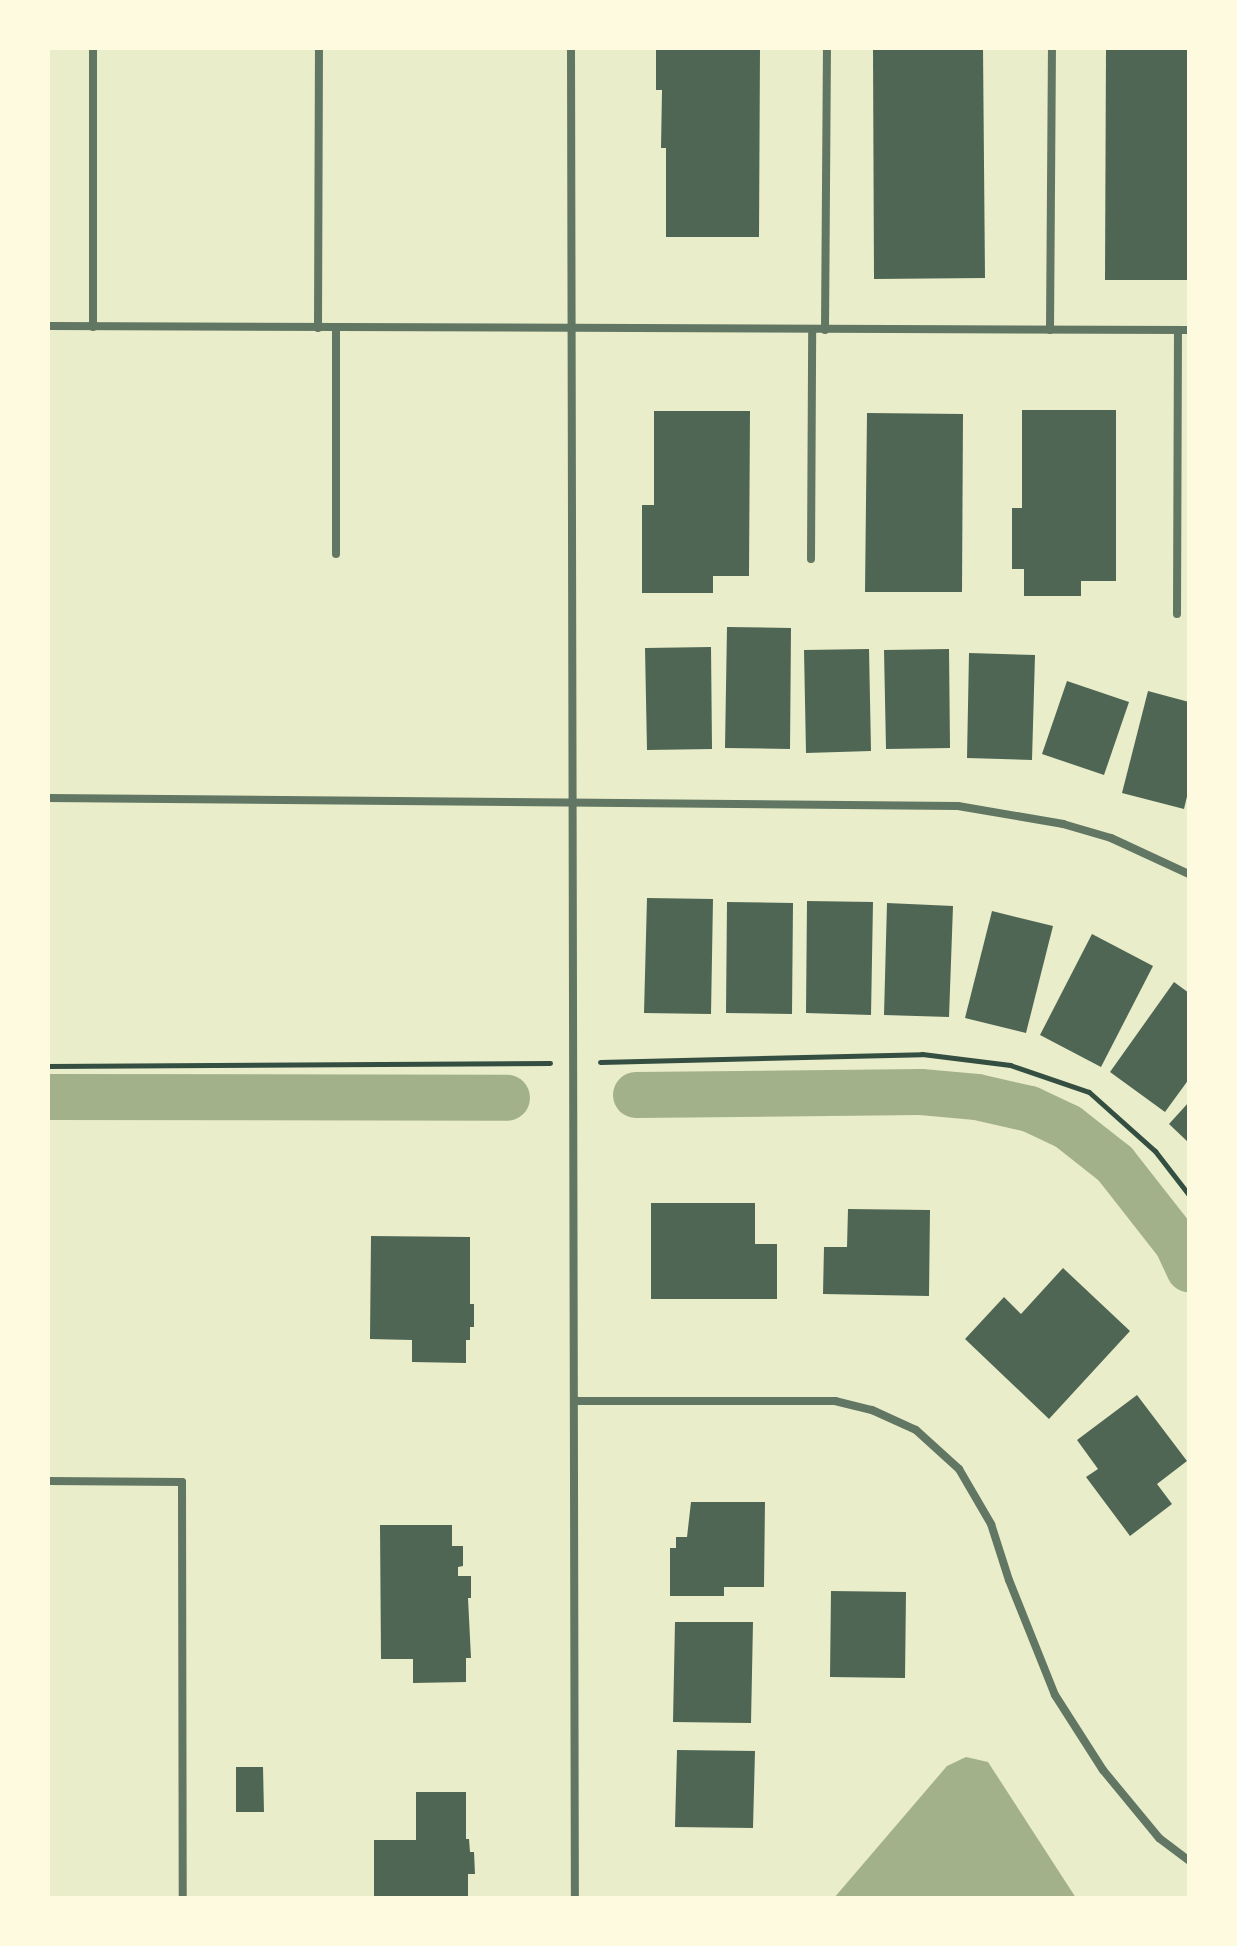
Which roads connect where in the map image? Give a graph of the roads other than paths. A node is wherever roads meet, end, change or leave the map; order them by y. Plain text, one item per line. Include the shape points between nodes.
1 (93, 48) edge
2 (319, 48) edge
3 (571, 48) edge
4 (827, 48) edge
5 (1052, 48) edge
6 (48, 326) edge
7 (93, 327) junction
8 (318, 328) junction
9 (336, 328) junction
10 (572, 330) junction
11 (812, 330) junction
12 (825, 330) junction
13 (1050, 330) junction
14 (1178, 330) junction
15 (1189, 330) edge
16 (336, 554) dead end
17 (811, 559) dead end
18 (1177, 614) dead end
19 (48, 798) edge
20 (574, 800) junction
21 (1189, 874) edge
22 (577, 1401) junction
23 (48, 1481) edge
24 (1189, 1861) edge
25 (183, 1898) edge
26 (575, 1898) edge

1 - 7 street
2 - 8 street
3 - 10 street
4 - 12 street
5 - 13 street
6 - 7 street
7 - 8 street
8 - 9 street
9 - 10 street
9 - 16 street
10 - 11 street
10 - 20 street
11 - 12 street
11 - 17 street
12 - 13 street
13 - 14 street
14 - 15 street
14 - 18 street
19 - 20 street
20 - 21 street via 998,811 1111,838
20 - 22 street
22 - 24 street via 835,1401 916,1430 959,1469 991,1524 1055,1695 1103,1770 1159,1838
22 - 26 street
23 - 25 street via 182,1482

